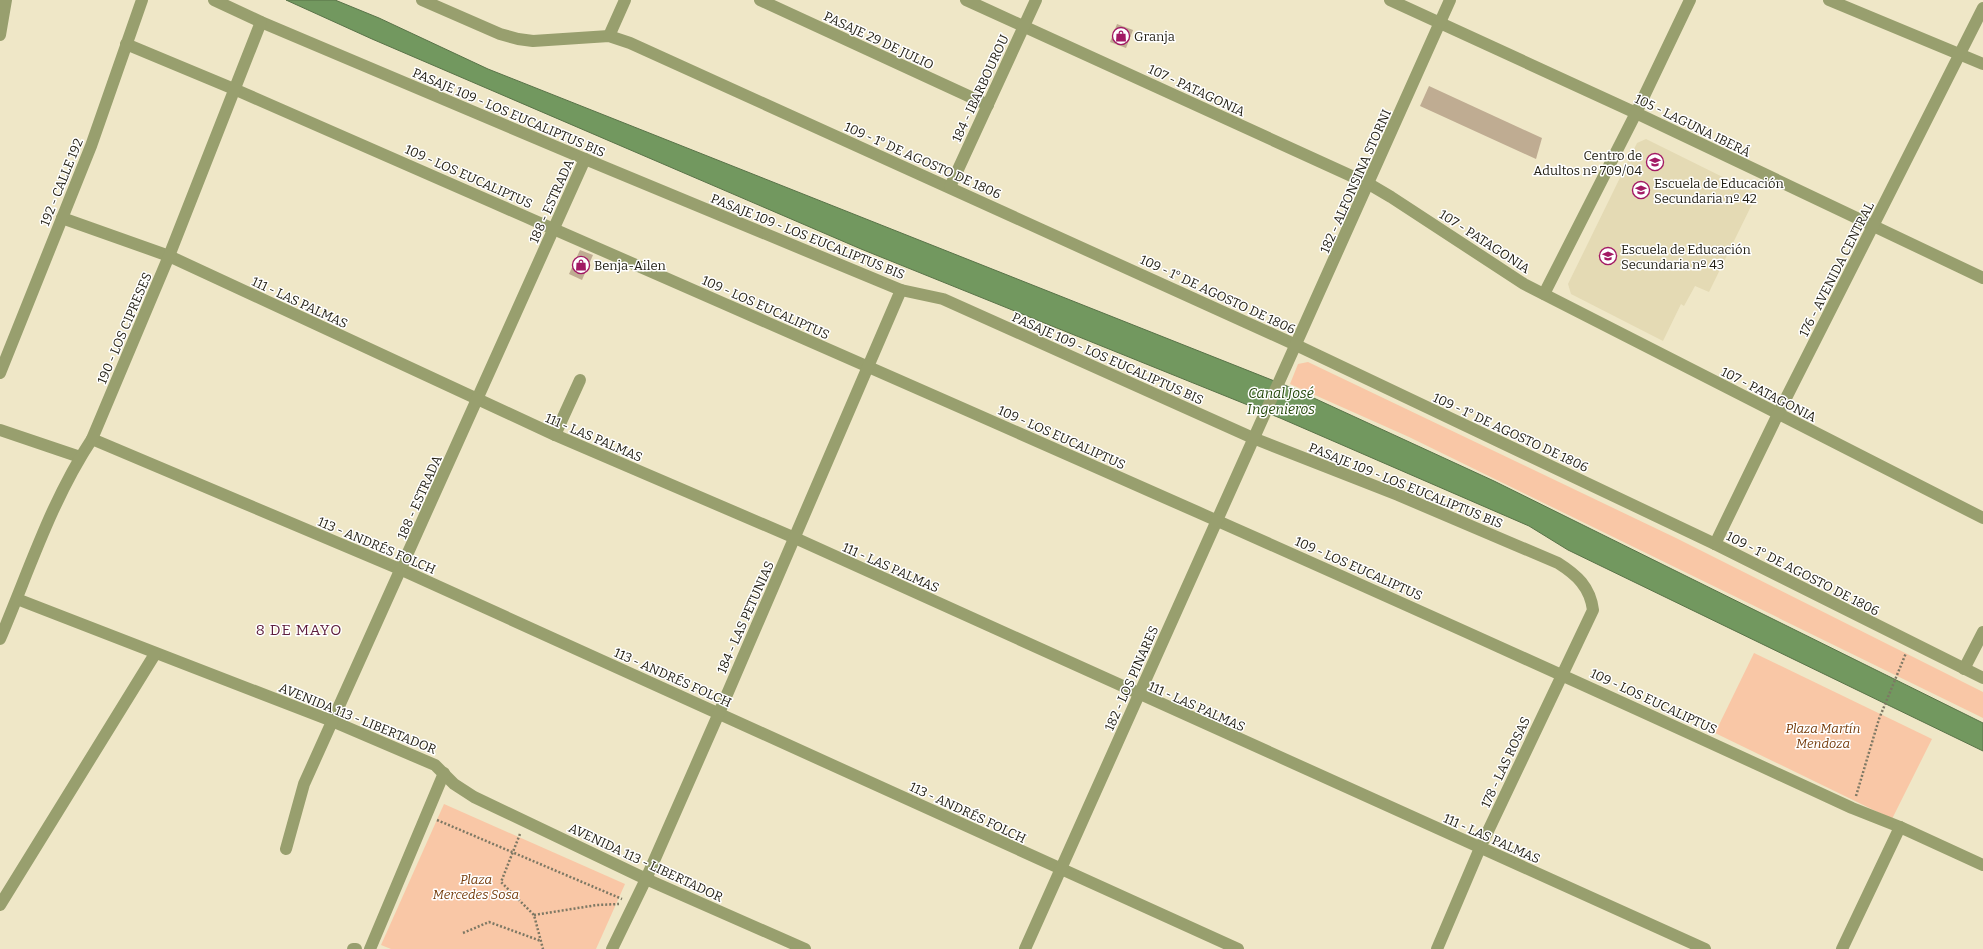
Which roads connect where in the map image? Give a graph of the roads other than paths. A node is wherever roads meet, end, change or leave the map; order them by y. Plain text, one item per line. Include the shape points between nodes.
1 (6, 0) edge
2 (142, 0) edge
3 (214, 0) edge
4 (422, 0) edge
5 (625, 0) edge
6 (760, 0) edge
7 (966, 0) edge
8 (1036, 0) edge
9 (1390, 0) edge
10 (1450, 0) edge
11 (1690, 0) edge
12 (1829, 0) edge
13 (1983, 8) edge
14 (261, 22) junction
15 (1440, 23) junction
16 (1024, 26) junction
17 (0, 35) edge
18 (609, 36) junction
19 (126, 44) junction
20 (1961, 54) junction
21 (1983, 64) edge
22 (234, 89) junction
23 (988, 105) junction
24 (1636, 113) junction
25 (585, 159) junction
26 (1369, 184) junction
27 (950, 187) junction
28 (62, 218) junction
29 (1873, 227) junction
30 (553, 229) junction
31 (169, 256) junction
32 (1983, 278) edge
33 (901, 290) junction
34 (1544, 294) junction
35 (1296, 345) junction
36 (869, 367) junction
37 (0, 373) edge
38 (580, 380) dead end
39 (477, 400) junction
40 (1778, 414) junction
41 (1262, 418) joint
42 (0, 430) edge
43 (555, 436) junction
44 (1253, 438) junction
45 (92, 439) junction
46 (80, 457) junction
47 (1983, 518) edge
48 (1218, 521) junction
49 (795, 538) junction
50 (1715, 544) junction
51 (402, 570) junction
52 (17, 599) junction
53 (1593, 610) joint
54 (5, 614) edge
55 (1983, 632) edge
56 (0, 639) edge
57 (155, 654) junction
58 (1964, 669) junction
59 (1562, 674) junction
60 (1983, 678) edge
61 (1139, 695) junction
62 (719, 713) junction
63 (332, 721) junction
64 (444, 773) junction
65 (1900, 827) junction
66 (1480, 848) junction
67 (286, 850) dead end
68 (1983, 865) edge
69 (1060, 870) junction
70 (646, 879) junction
71 (0, 905) edge
72 (370, 949) edge
73 (612, 949) edge
74 (805, 949) edge
75 (1025, 949) edge
76 (1238, 949) edge
77 (1437, 949) edge
78 (1705, 949) edge
79 (1842, 949) edge

1 - 17 street
2 - 19 street, 192 - CALLE 192
3 - 14 street, PASAJE 109 - LOS EUCALIPTUS BIS
4 - 18 street, 109 - 1° DE AGOSTO DE 1806 via 500,34 518,39 533,41
5 - 18 street
6 - 23 street, PASAJE 29 DE JULIO
7 - 16 street, 107 - PATAGONIA
8 - 16 street, 184 - IBARBOUROU
9 - 15 street, 105 - LAGUNA IBERÁ
10 - 15 street, 182 - ALFONSINA STORNI
11 - 24 street
12 - 20 street
13 - 20 street, 176 - AVENIDA CENTRAL
14 - 22 street, 190 - LOS CIPRESES
14 - 25 street, PASAJE 109 - LOS EUCALIPTUS BIS
15 - 24 street, 105 - LAGUNA IBERÁ
15 - 26 street, 182 - ALFONSINA STORNI
16 - 23 street, 184 - IBARBOUROU
16 - 26 street, 107 - PATAGONIA
18 - 27 street, 109 - 1° DE AGOSTO DE 1806 via 630,43
19 - 22 street, 109 - LOS EUCALIPTUS
19 - 28 street, 192 - CALLE 192 via 91,146
20 - 21 street
20 - 29 street, 176 - AVENIDA CENTRAL
22 - 30 street, 109 - LOS EUCALIPTUS
22 - 31 street, 190 - LOS CIPRESES
23 - 27 street, 184 - IBARBOUROU
24 - 29 street, 105 - LAGUNA IBERÁ
24 - 34 street
25 - 30 street, 188 - ESTRADA
25 - 33 street, PASAJE 109 - LOS EUCALIPTUS BIS
26 - 34 street, 107 - PATAGONIA via 1524,284
26 - 35 street, 182 - ALFONSINA STORNI
27 - 35 street, 109 - 1° DE AGOSTO DE 1806
28 - 31 street, 111 - LAS PALMAS
28 - 37 street, 192 - CALLE 192
29 - 32 street, 105 - LAGUNA IBERÁ
29 - 40 street, 176 - AVENIDA CENTRAL
30 - 36 street, 109 - LOS EUCALIPTUS
30 - 39 street, 188 - ESTRADA
31 - 39 street, 111 - LAS PALMAS
31 - 45 street, 190 - LOS CIPRESES
33 - 36 street, 184 - LAS PETUNIAS
33 - 44 street, PASAJE 109 - LOS EUCALIPTUS BIS via 943,299
34 - 40 street, 107 - PATAGONIA
35 - 41 street, 182 - ALFONSINA STORNI
35 - 50 street, 109 - 1° DE AGOSTO DE 1806
36 - 48 street, 109 - LOS EUCALIPTUS
36 - 49 street, 184 - LAS PETUNIAS
38 - 43 street
39 - 43 street, 111 - LAS PALMAS
39 - 51 street, 188 - ESTRADA
40 - 47 street, 107 - PATAGONIA
40 - 50 street, 176 - AVENIDA CENTRAL
41 - 44 street, 182 - LOS PINARES
42 - 46 street
43 - 49 street, 111 - LAS PALMAS
44 - 48 street, 182 - LOS PINARES
44 - 53 street, PASAJE 109 - LOS EUCALIPTUS BIS via 1398,495 1558,563 1586,586
45 - 46 street, 190 - LOS CIPRESES
45 - 51 street, 113 - ANDRÉS FOLCH
46 - 52 street, 190 - LOS CIPRESES via 48,518
48 - 59 street, 109 - LOS EUCALIPTUS
48 - 61 street, 182 - LOS PINARES
49 - 61 street, 111 - LAS PALMAS
49 - 62 street, 184 - LAS PETUNIAS
50 - 58 street, 109 - 1° DE AGOSTO DE 1806
51 - 62 street, 113 - ANDRÉS FOLCH
51 - 63 street, 188 - ESTRADA
52 - 54 street, 190 - LOS CIPRESES
52 - 57 street, AVENIDA 113 - LIBERTADOR
53 - 59 street, 178 - LAS ROSAS
54 - 56 street, 190 - LOS CIPRESES
55 - 58 street
57 - 63 street, AVENIDA 113 - LIBERTADOR
57 - 71 street
58 - 60 street, 109 - 1° DE AGOSTO DE 1806
59 - 65 street, 109 - LOS EUCALIPTUS via 1852,808
59 - 66 street, 178 - LAS ROSAS
61 - 66 street, 111 - LAS PALMAS
61 - 69 street, 182 - LOS PINARES
62 - 69 street, 113 - ANDRÉS FOLCH
62 - 70 street, 184 - LAS PETUNIAS
63 - 64 street, AVENIDA 113 - LIBERTADOR via 435,765
63 - 67 street, 188 - ESTRADA via 304,784
64 - 70 street, AVENIDA 113 - LIBERTADOR via 461,789
64 - 72 street
65 - 68 street, 109 - LOS EUCALIPTUS
65 - 79 street
66 - 77 street, 178 - LAS ROSAS
66 - 78 street, 111 - LAS PALMAS
69 - 75 street, 182 - LOS PINARES
69 - 76 street, 113 - ANDRÉS FOLCH
70 - 73 street, 184 - LAS PETUNIAS
70 - 74 street, AVENIDA 113 - LIBERTADOR

